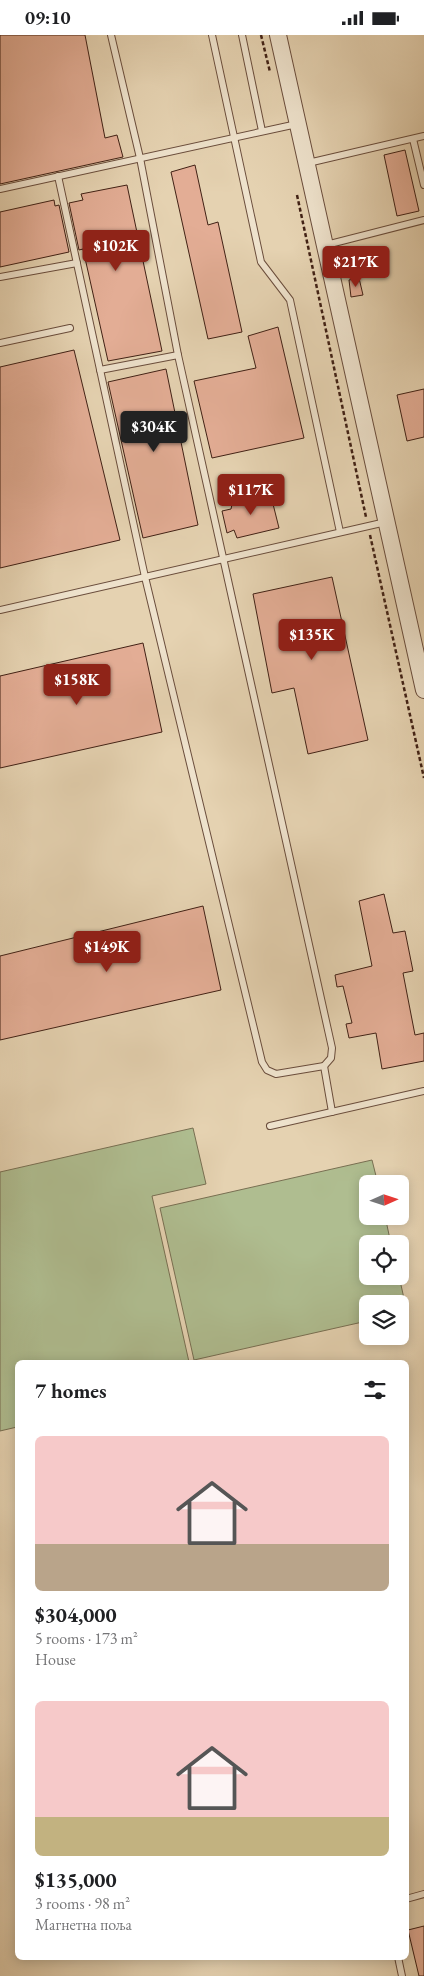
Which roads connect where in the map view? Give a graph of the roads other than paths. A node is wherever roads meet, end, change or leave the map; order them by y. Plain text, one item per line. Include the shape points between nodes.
1 (110, 35) edge
2 (212, 35) edge
3 (242, 35) edge
4 (278, 35) edge
5 (298, 123) junction
6 (262, 131) junction
7 (234, 137) junction
8 (424, 137) edge
9 (414, 139) junction
10 (140, 158) junction
11 (307, 163) junction
12 (58, 176) junction
13 (424, 185) edge
14 (0, 189) edge
15 (424, 220) edge
16 (325, 245) junction
17 (77, 263) junction
18 (0, 277) edge
19 (70, 329) dead end
20 (0, 343) edge
21 (178, 355) junction
22 (100, 370) junction
23 (387, 522) junction
24 (340, 532) junction
25 (223, 559) junction
26 (145, 577) junction
27 (0, 611) edge
28 (424, 690) edge
29 (324, 1065) junction
30 (424, 1091) edge
31 (332, 1112) junction
32 (270, 1127) dead end
33 (424, 1894) edge
34 (409, 1898) edge
35 (399, 1960) edge
36 (402, 1976) edge

1 - 10 lane
2 - 7 lane
3 - 6 lane
4 - 5 street
5 - 6 lane
5 - 11 street
6 - 7 lane
7 - 10 lane
7 - 24 lane via 261,262 290,300
8 - 9 lane
9 - 11 lane
9 - 13 lane
10 - 12 lane
10 - 21 lane
11 - 16 street
12 - 14 lane
12 - 17 lane
15 - 16 lane
16 - 23 street
17 - 18 lane
17 - 22 lane
19 - 20 lane
21 - 22 lane
21 - 25 lane
22 - 26 lane
23 - 24 lane
23 - 28 street
24 - 25 lane
25 - 26 lane
25 - 29 lane via 332,1048 331,1058
26 - 27 lane
26 - 29 lane via 262,1062 267,1070 276,1074
29 - 31 lane
30 - 31 lane
31 - 32 lane
33 - 34 lane
35 - 36 lane

